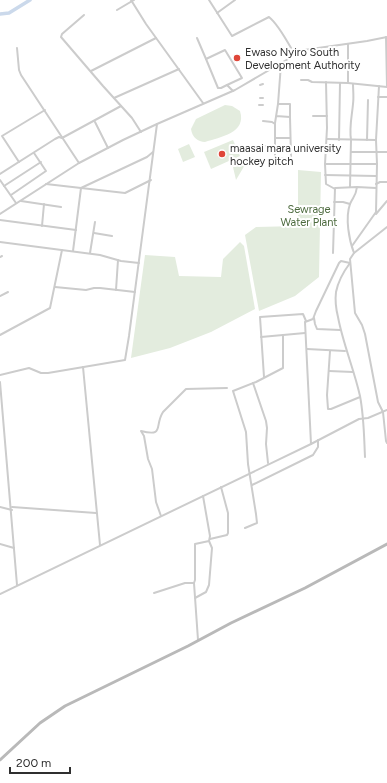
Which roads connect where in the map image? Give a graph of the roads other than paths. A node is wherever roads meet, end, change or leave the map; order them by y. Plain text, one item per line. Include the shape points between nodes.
1 (209, 0) edge
2 (235, 0) edge
3 (132, 1) edge
4 (117, 10) dead end
5 (216, 13) junction
6 (84, 15) dead end
7 (387, 37) edge
8 (156, 38) junction
9 (197, 38) dead end
10 (348, 44) junction
11 (17, 48) dead end
12 (295, 55) junction
13 (206, 59) junction
14 (281, 63) junction
15 (179, 70) junction
16 (91, 71) junction
17 (301, 80) dead end
18 (326, 82) junction
19 (340, 83) junction
20 (348, 83) junction
21 (353, 84) junction
22 (227, 85) junction
23 (378, 86) junction
24 (387, 87) edge
25 (233, 91) junction
26 (378, 97) junction
27 (387, 97) edge
28 (114, 98) junction
29 (260, 98) dead end
30 (263, 98) dead end
31 (368, 100) dead end
32 (203, 103) junction
33 (259, 104) dead end
34 (278, 104) junction
35 (263, 105) dead end
36 (121, 106) junction
37 (45, 110) junction
38 (276, 116) junction
39 (313, 116) dead end
40 (327, 116) junction
41 (290, 117) junction
42 (263, 121) dead end
43 (94, 122) junction
44 (275, 123) junction
45 (157, 124) junction
46 (140, 132) junction
47 (62, 138) junction
48 (275, 138) junction
49 (290, 138) junction
50 (327, 139) junction
51 (339, 140) junction
52 (352, 140) junction
53 (367, 140) junction
54 (376, 140) junction
55 (254, 146) dead end
56 (275, 146) junction
57 (108, 148) junction
58 (34, 152) junction
59 (154, 152) junction
60 (351, 152) junction
61 (377, 152) junction
62 (387, 152) edge
63 (19, 162) junction
64 (41, 162) junction
65 (79, 163) junction
66 (351, 163) junction
67 (325, 164) junction
68 (377, 164) junction
69 (0, 174) edge
70 (325, 175) junction
71 (351, 175) junction
72 (376, 176) junction
73 (0, 180) edge
74 (151, 180) junction
75 (387, 182) edge
76 (45, 184) junction
77 (376, 184) junction
78 (4, 186) junction
79 (350, 187) junction
80 (357, 187) junction
81 (81, 188) junction
82 (376, 188) junction
83 (335, 189) junction
84 (10, 195) junction
85 (20, 201) junction
86 (387, 201) edge
87 (334, 202) junction
88 (16, 204) junction
89 (44, 204) junction
90 (350, 204) junction
91 (61, 207) dead end
92 (0, 214) edge
93 (375, 215) junction
94 (0, 220) edge
95 (96, 222) dead end
96 (42, 226) junction
97 (387, 227) edge
98 (76, 230) junction
99 (94, 233) junction
100 (112, 236) dead end
101 (0, 242) edge
102 (352, 246) junction
103 (62, 250) junction
104 (74, 251) junction
105 (90, 253) junction
106 (333, 253) dead end
107 (354, 253) junction
108 (118, 260) junction
109 (350, 262) junction
110 (139, 263) junction
111 (55, 287) junction
112 (116, 290) junction
113 (8, 292) dead end
114 (135, 292) junction
115 (0, 296) edge
116 (314, 318) junction
117 (306, 321) junction
118 (340, 330) junction
119 (305, 333) junction
120 (0, 335) edge
121 (283, 335) junction
122 (261, 337) junction
123 (307, 349) junction
124 (330, 351) junction
125 (346, 351) junction
126 (83, 367) junction
127 (329, 371) junction
128 (353, 372) junction
129 (0, 375) edge
130 (264, 377) junction
131 (0, 382) edge
132 (253, 383) junction
133 (227, 388) dead end
134 (360, 397) junction
135 (387, 410) edge
136 (383, 412) junction
137 (364, 419) junction
138 (318, 440) junction
139 (387, 443) edge
140 (311, 444) junction
141 (365, 457) dead end
142 (268, 464) junction
143 (250, 473) junction
144 (252, 486) junction
145 (221, 487) junction
146 (204, 496) junction
147 (0, 507) edge
148 (12, 509) junction
149 (96, 513) junction
150 (161, 516) junction
151 (245, 528) dead end
152 (209, 540) junction
153 (0, 544) edge
154 (387, 544) edge
155 (100, 546) junction
156 (14, 548) junction
157 (194, 583) junction
158 (17, 585) junction
159 (154, 593) dead end
160 (0, 594) edge
161 (195, 598) junction
162 (198, 640) junction
163 (0, 760) edge

1 - 5 street
2 - 5 street
3 - 4 street
3 - 8 street
5 - 12 street via 232,36 269,17
6 - 16 street via 61,36
7 - 10 street
7 - 24 street
8 - 15 street
8 - 16 street
9 - 13 street
10 - 12 street via 313,48
10 - 20 street
11 - 37 street via 20,72
12 - 14 street
13 - 22 street via 218,88
13 - 22 street via 225,50 242,78
14 - 25 street
14 - 34 street
15 - 28 street
15 - 32 street
16 - 28 street
17 - 18 street
18 - 19 street
18 - 40 street
19 - 20 street
19 - 51 street
20 - 21 street
21 - 23 street
21 - 52 street via 350,128
22 - 25 street
23 - 24 street
23 - 26 street
25 - 32 street
26 - 27 street
26 - 54 street
28 - 36 street
29 - 30 street
31 - 53 street
32 - 45 street
33 - 35 street
34 - 38 street
34 - 41 street via 290,104
36 - 43 street
36 - 46 street
37 - 47 street
37 - 63 street via 2,136
38 - 41 street
38 - 44 street
39 - 40 street
40 - 50 street
41 - 49 street
42 - 44 street
43 - 47 street
43 - 57 street
44 - 48 street
45 - 46 street
45 - 59 street
46 - 57 street
47 - 58 street via 57,138
47 - 65 street
48 - 49 street
48 - 56 street
49 - 56 street via 290,159 276,158
50 - 51 street
50 - 67 street
51 - 52 street
52 - 53 street
52 - 60 street
53 - 54 street
54 - 61 street
55 - 56 street
57 - 65 street
58 - 63 street
58 - 64 street
59 - 74 street
59 - 81 street
60 - 61 street
60 - 66 street
61 - 62 street
61 - 68 street
63 - 69 street
64 - 78 street
64 - 84 street via 46,171
65 - 76 street
66 - 67 street
66 - 68 street
66 - 71 street
67 - 70 street
68 - 72 street
70 - 71 street
70 - 83 street via 326,184
71 - 72 street
71 - 79 street
72 - 77 street
73 - 78 street
74 - 81 street via 125,193
74 - 110 street
75 - 77 street
76 - 81 street
76 - 85 street
77 - 82 street
78 - 84 street
79 - 80 street
79 - 83 street
80 - 82 street
80 - 90 street
81 - 98 street
82 - 93 street
83 - 87 street
84 - 88 street
85 - 88 street
85 - 89 street
86 - 93 street
87 - 90 street
87 - 106 street
88 - 92 street
89 - 91 street
89 - 96 street
90 - 102 street via 348,225
93 - 102 street
94 - 96 street
95 - 99 street
96 - 98 street
97 - 107 street
98 - 104 street
99 - 100 street
99 - 105 street
101 - 103 street
102 - 107 street
103 - 104 street
103 - 111 street
104 - 105 street
105 - 108 street
107 - 109 street
108 - 110 street
108 - 112 street
109 - 116 street via 339,263
109 - 118 street via 336,292
109 - 136 street via 355,312 362,325 378,402
110 - 114 street
111 - 112 street
111 - 120 street via 50,308
112 - 114 street
113 - 115 street
114 - 126 street via 125,360
116 - 117 street
116 - 118 street via 317,329
117 - 119 street
117 - 122 street via 303,314 260,317
118 - 125 street
119 - 121 street
119 - 123 street
121 - 122 street
121 - 130 street via 283,368
122 - 130 street
123 - 124 street
123 - 140 street
124 - 125 street
124 - 127 street
125 - 128 street
126 - 129 street via 48,373 30,368
126 - 149 street
127 - 128 street
127 - 134 street via 328,409
128 - 134 street
130 - 132 street
131 - 148 street
132 - 142 street via 266,421
132 - 143 street via 233,390 246,432
133 - 150 street via 186,389 163,412 158,430 149,434 141,431 152,469 156,502
134 - 137 street
135 - 136 street
136 - 137 street
136 - 139 street
137 - 138 street via 359,419
137 - 141 street
138 - 140 street
138 - 144 street via 318,447 313,455
140 - 142 street
142 - 143 street
143 - 144 street
143 - 145 street
144 - 151 street via 257,522
145 - 146 street
145 - 152 street via 228,513 228,533
146 - 150 street
146 - 152 street
147 - 148 street
148 - 149 street
148 - 156 street
149 - 155 street
150 - 155 street
152 - 157 street via 195,544
152 - 161 street via 212,548 209,585 206,592
153 - 156 street
154 - 162 street via 306,588
155 - 158 street
156 - 158 street
157 - 159 street via 185,583
157 - 161 street
158 - 160 street
161 - 162 street
162 - 163 street via 61,709

